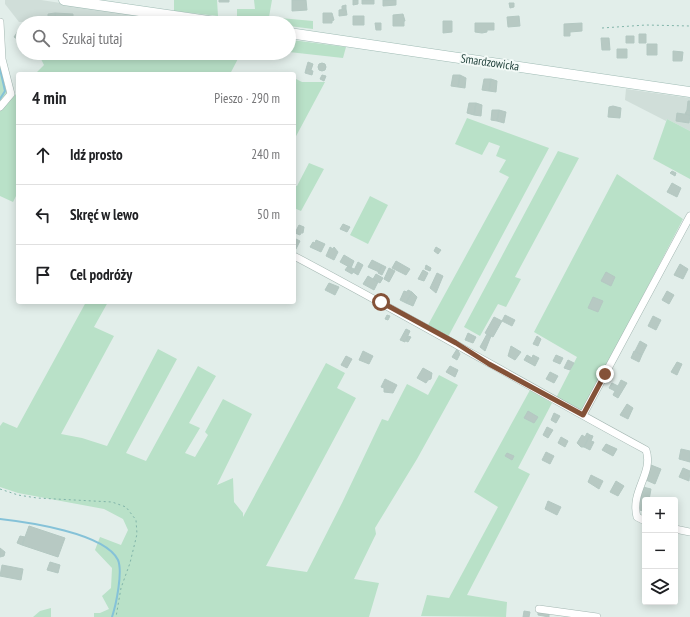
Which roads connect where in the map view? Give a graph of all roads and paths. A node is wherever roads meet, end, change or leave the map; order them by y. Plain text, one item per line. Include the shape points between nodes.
1 (64, 0) edge
2 (174, 16) edge
3 (0, 22) edge
4 (690, 26) edge
5 (602, 28) dead end
6 (296, 34) edge
7 (690, 92) edge
8 (0, 107) edge
9 (688, 218) edge
10 (296, 257) edge
11 (583, 415) junction
12 (0, 488) edge
13 (642, 520) edge
14 (678, 529) edge
15 (690, 532) edge
16 (539, 609) dead end
17 (116, 617) edge
18 (597, 617) edge

1 - 2 street
3 - 8 street via 2,59 11,94
4 - 5 path
6 - 7 street, Smardzowicka
9 - 11 street
10 - 11 street
11 - 13 street via 646,450 649,462 634,507 637,517
12 - 17 path via 18,495 37,498 112,502 126,507 136,520 137,534 121,588
14 - 15 street
16 - 18 street

